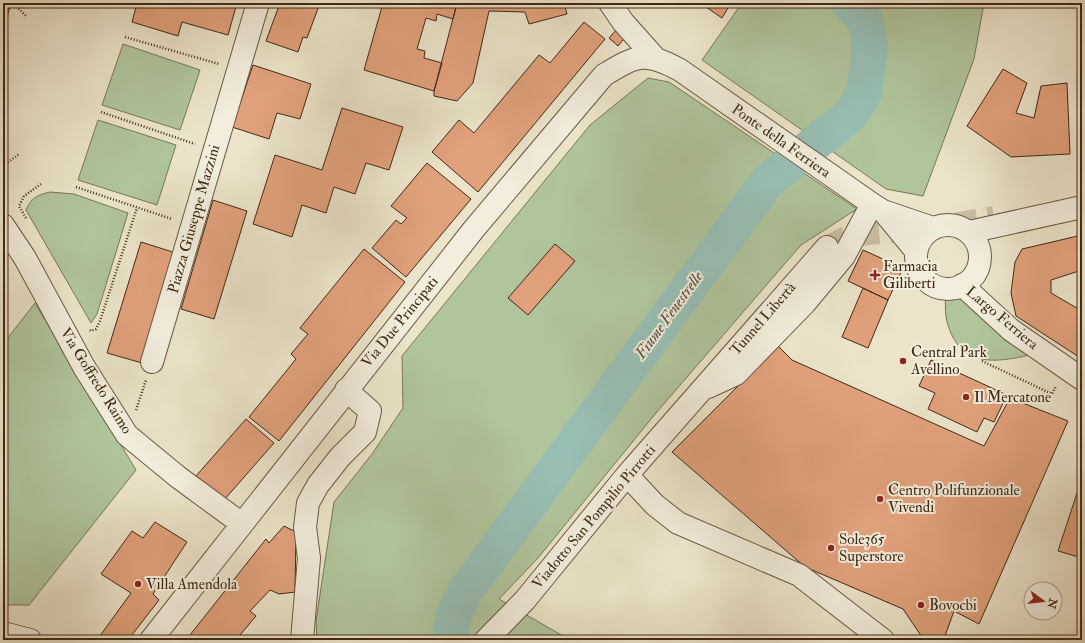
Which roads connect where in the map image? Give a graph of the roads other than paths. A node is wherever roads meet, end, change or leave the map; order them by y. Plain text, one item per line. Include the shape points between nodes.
1 (258, 3) edge
2 (610, 3) edge
3 (656, 59) junction
4 (680, 70) joint
5 (1082, 207) edge
6 (878, 208) junction
7 (3, 225) edge
8 (933, 228) junction
9 (969, 232) junction
10 (827, 247) tunnel mouth
11 (916, 251) junction
12 (962, 285) junction
13 (152, 362) road end
14 (1074, 373) edge
15 (346, 390) junction
16 (699, 391) junction
17 (627, 475) junction
18 (242, 524) junction
19 (3, 634) edge
20 (30, 640) edge
21 (151, 640) edge
22 (302, 640) edge
23 (486, 640) edge
24 (883, 640) edge

1 - 13 street, Piazza Giuseppe Mazzini
2 - 3 street via 623,22
3 - 4 street, Via Due Principati
3 - 15 street, Via Due Principati via 644,56 625,62 604,75 474,229
4 - 6 street, Ponte della Ferriera
5 - 9 street
6 - 8 street
6 - 11 street, Largo Ferriera
6 - 16 street via 844,256 805,303 736,374
7 - 18 street, Via Goffredo Raimo via 25,258 84,367 127,435 178,477
8 - 9 street via 944,224 959,226
8 - 11 street via 924,234
9 - 12 street, Largo Ferriera via 979,249 980,260 970,280
10 - 16 street, Tunnel Libertà
11 - 12 street, Largo Ferriera via 916,263 925,280 945,289
12 - 14 street, Largo Ferriera via 1011,330
15 - 18 street, Via Due Principati
15 - 22 street via 370,411 369,420 365,432 340,457 318,485 308,503 304,527 309,558
16 - 17 street, Viadotto San Pompilio Pirrotti
17 - 23 street, Viadotto San Pompilio Pirrotti via 525,600
17 - 24 street via 678,523 799,575
18 - 21 street, Via Due Principati
19 - 20 street

